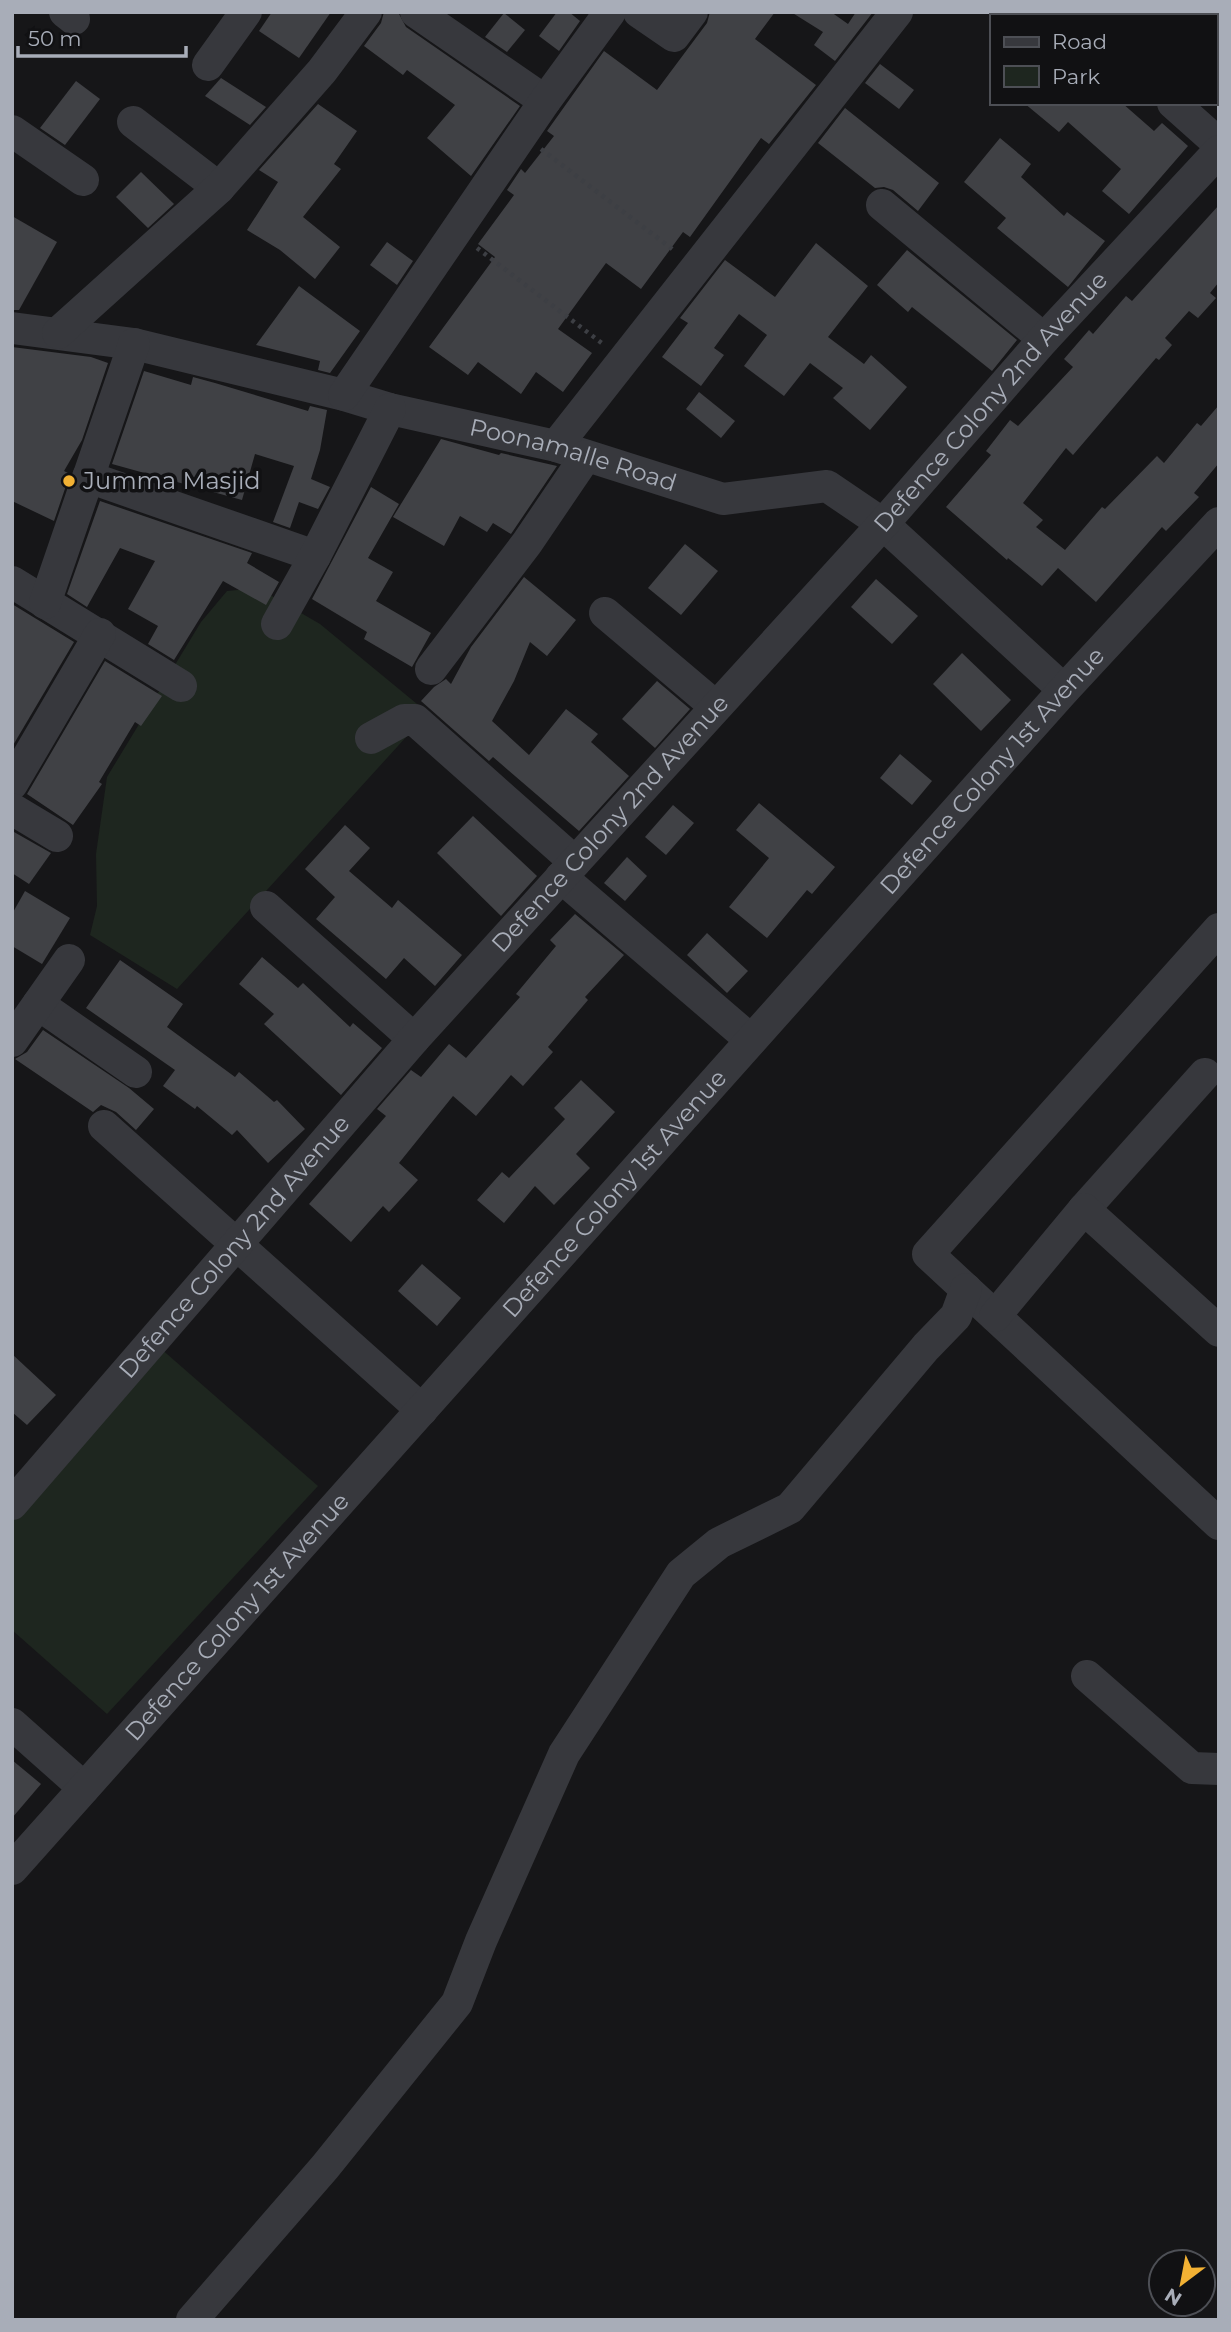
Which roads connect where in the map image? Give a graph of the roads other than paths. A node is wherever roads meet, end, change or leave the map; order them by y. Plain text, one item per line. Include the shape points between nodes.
1 (246, 12) edge
2 (366, 12) edge
3 (416, 12) edge
4 (610, 12) edge
5 (639, 12) edge
6 (692, 12) edge
7 (897, 12) edge
8 (208, 65) dead end
9 (545, 101) junction
10 (1175, 105) edge
11 (133, 122) dead end
12 (12, 131) edge
13 (1219, 144) edge
14 (1219, 150) edge
15 (83, 180) dead end
16 (219, 188) junction
17 (882, 205) dead end
18 (12, 328) edge
19 (58, 333) junction
20 (1044, 339) junction
21 (134, 344) junction
22 (344, 395) junction
23 (390, 409) junction
24 (556, 446) junction
25 (586, 456) junction
26 (88, 477) junction
27 (1219, 523) edge
28 (883, 524) junction
29 (315, 556) junction
30 (12, 582) edge
31 (45, 603) junction
32 (605, 612) dead end
33 (277, 624) dead end
34 (100, 634) junction
35 (431, 669) dead end
36 (181, 686) dead end
37 (1063, 690) junction
38 (715, 706) junction
39 (371, 738) dead end
40 (12, 784) edge
41 (12, 809) edge
42 (57, 836) dead end
43 (568, 869) junction
44 (266, 907) dead end
45 (1219, 929) edge
46 (69, 960) dead end
47 (38, 1004) junction
48 (414, 1040) junction
49 (751, 1040) junction
50 (12, 1041) edge
51 (136, 1072) dead end
52 (1205, 1074) dead end
53 (104, 1126) dead end
54 (1084, 1209) junction
55 (238, 1244) junction
56 (965, 1289) junction
57 (995, 1316) junction
58 (1219, 1331) edge
59 (422, 1410) junction
60 (12, 1504) edge
61 (1217, 1519) edge
62 (1087, 1676) dead end
63 (12, 1724) edge
64 (1219, 1769) edge
65 (84, 1788) junction
66 (12, 1869) edge
67 (192, 2320) edge

1 - 8 street
2 - 16 street via 322,71
3 - 9 street
4 - 9 street
5 - 6 street via 674,36
7 - 24 street
9 - 22 street
10 - 13 street
11 - 16 street
12 - 15 street
14 - 20 street, Defence Colony 2nd Avenue
16 - 19 street
17 - 20 street
18 - 19 street, Poonamalle Road
19 - 21 street, Poonamalle Road
20 - 28 street, Defence Colony 2nd Avenue
21 - 22 street, Poonamalle Road
21 - 26 street
22 - 23 street, Poonamalle Road
23 - 24 street, Poonamalle Road
23 - 29 street
24 - 25 street, Poonamalle Road
25 - 28 street, Poonamalle Road via 723,499 827,486
25 - 35 street
26 - 29 street
26 - 31 street
27 - 37 street, Defence Colony 1st Avenue
28 - 37 street, Poonamalle Road
28 - 38 street, Defence Colony 2nd Avenue
29 - 33 street
30 - 31 street
31 - 34 street
32 - 38 street
34 - 36 street
34 - 40 street
37 - 49 street, Defence Colony 1st Avenue
38 - 43 street, Defence Colony 2nd Avenue
39 - 43 street via 404,720 415,720
41 - 42 street
43 - 48 street, Defence Colony 2nd Avenue
43 - 49 street
44 - 48 street
45 - 56 street via 928,1254
46 - 47 street
47 - 50 street
47 - 51 street
48 - 55 street, Defence Colony 2nd Avenue
49 - 59 street, Defence Colony 1st Avenue
52 - 54 street
53 - 55 street
54 - 57 street
54 - 58 street
55 - 59 street
55 - 60 street, Defence Colony 2nd Avenue
56 - 57 street
56 - 67 street via 956,1317 789,1508 719,1544 681,1574 564,1754 457,2003 325,2167
57 - 61 street
59 - 65 street, Defence Colony 1st Avenue
62 - 64 street via 1192,1768
63 - 65 street
65 - 66 street, Defence Colony 1st Avenue

